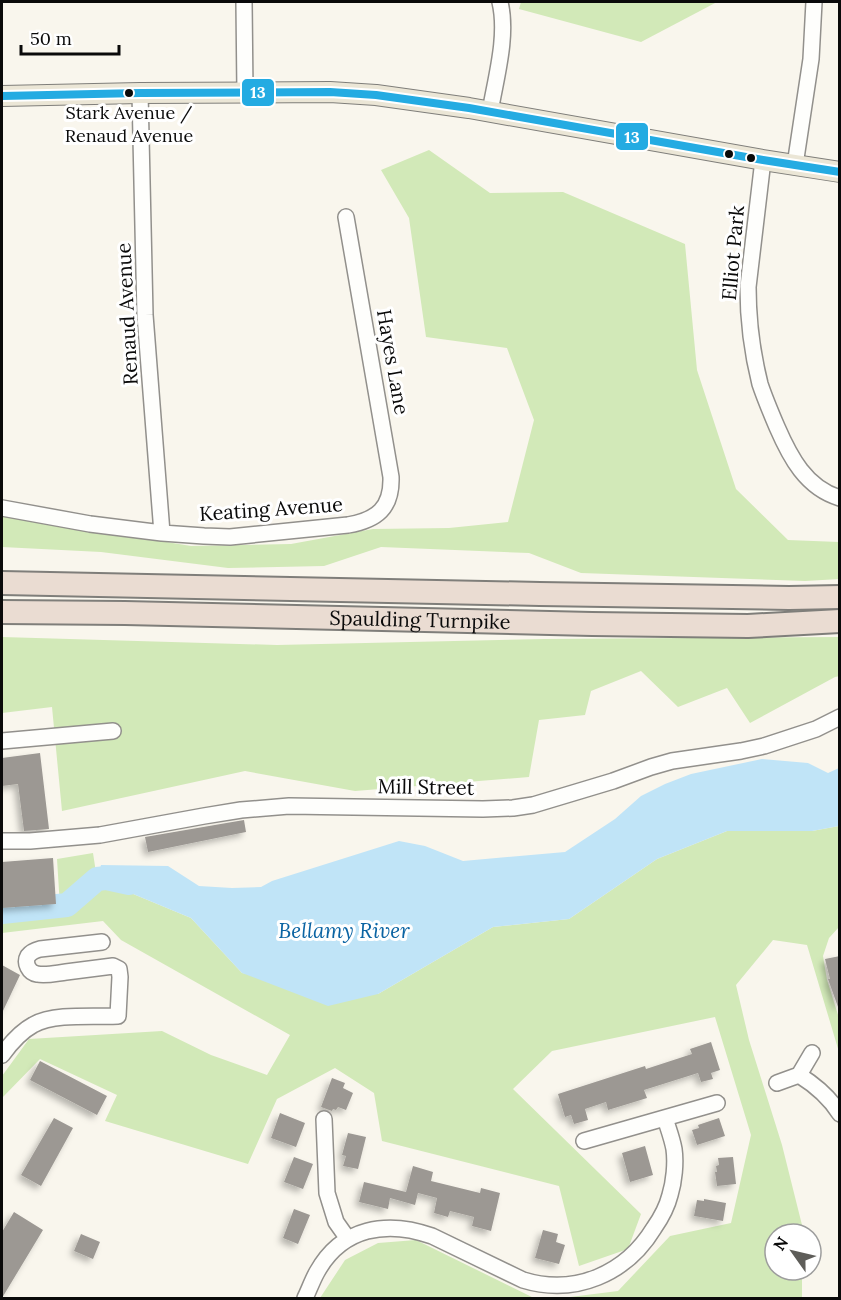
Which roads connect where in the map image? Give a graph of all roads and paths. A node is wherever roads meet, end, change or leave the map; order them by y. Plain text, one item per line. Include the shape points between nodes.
1 (244, 2) edge
2 (500, 2) edge
3 (814, 2) edge
4 (140, 93) junction
5 (245, 93) junction
6 (2, 96) edge
7 (490, 112) junction
8 (763, 160) junction
9 (795, 165) junction
10 (840, 172) edge
11 (346, 217) dead end
12 (840, 498) edge
13 (2, 508) edge
14 (380, 512) joint
15 (162, 533) junction
16 (2, 583) edge
17 (840, 597) edge
18 (2, 612) edge
19 (840, 621) edge
20 (840, 717) edge
21 (113, 731) dead end
22 (2, 741) edge
23 (2, 841) edge
24 (102, 942) dead end
25 (812, 1053) dead end
26 (2, 1055) edge
27 (799, 1076) junction
28 (777, 1083) dead end
29 (717, 1103) dead end
30 (840, 1114) edge
31 (665, 1118) junction
32 (324, 1119) dead end
33 (584, 1141) dead end
34 (348, 1239) junction
35 (305, 1299) edge

1 - 5 street
2 - 7 street via 503,30
3 - 9 street via 811,59
4 - 5 main road
4 - 6 main road
4 - 15 street, Renaud Avenue via 146,315
5 - 7 main road via 376,95
7 - 8 main road
8 - 9 main road
8 - 12 street, Elliot Park via 748,287 757,368 766,400 798,466 818,488
9 - 10 main road
11 - 14 street, Hayes Lane via 391,477 390,497
13 - 15 street, Keating Avenue
14 - 15 street, Keating Avenue via 361,523 230,537
16 - 17 highway, Spaulding Turnpike
18 - 19 highway, Spaulding Turnpike via 726,626
20 - 23 street, Mill Street via 764,746 672,761 513,808 289,806 213,814 100,835
21 - 22 street
24 - 26 street via 40,949 28,957 28,969 38,975 113,966 119,969 118,1016 43,1020 20,1035
25 - 27 street
27 - 28 street
27 - 30 street via 830,1100
29 - 31 street
31 - 33 street
31 - 34 street via 674,1149 666,1207 641,1246 601,1277 570,1285 535,1284 432,1236 405,1228 377,1229
32 - 34 street via 327,1193 336,1222
34 - 35 street via 317,1271

